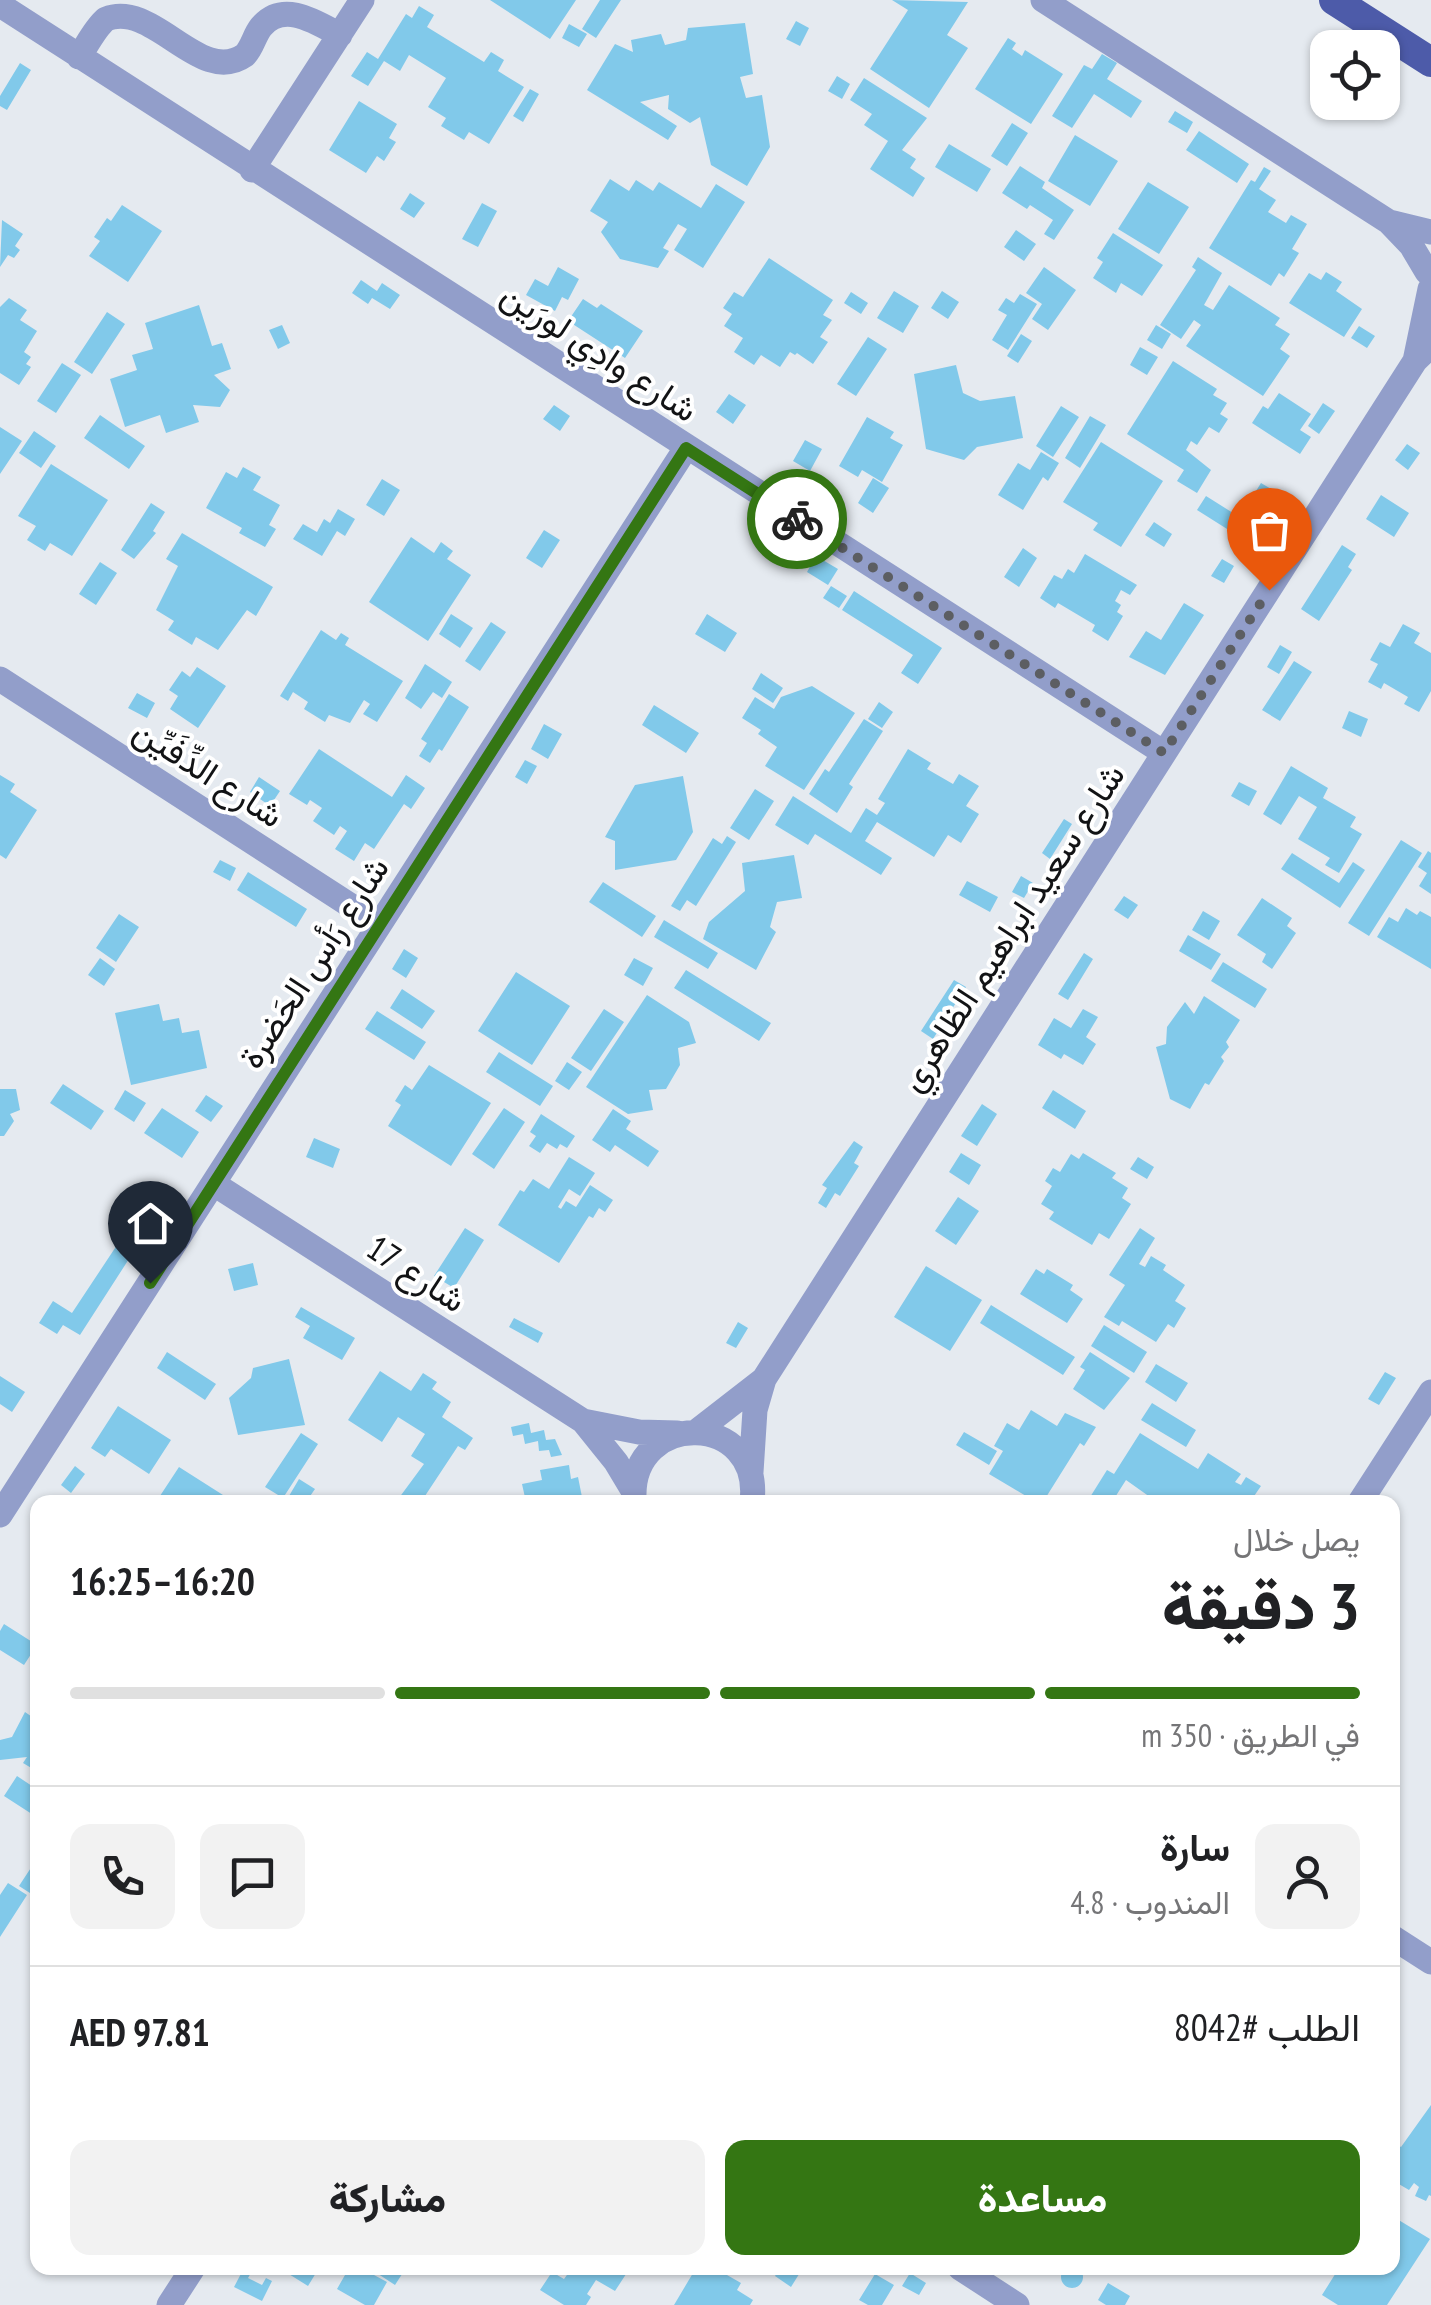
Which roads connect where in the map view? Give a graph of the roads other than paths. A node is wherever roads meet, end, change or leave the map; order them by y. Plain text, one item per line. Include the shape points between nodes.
1 (362, 0) edge
2 (1043, 0) edge
3 (1334, 0) edge
4 (0, 6) edge
5 (340, 35) junction
6 (79, 57) junction
7 (1425, 60) edge
8 (252, 170) junction
9 (1389, 222) junction
10 (1431, 232) edge
11 (1430, 278) edge
12 (1423, 353) edge
13 (686, 448) junction
14 (0, 679) edge
15 (1164, 753) junction
16 (379, 924) junction
17 (214, 1184) junction
18 (764, 1379) junction
19 (1431, 1392) edge
20 (583, 1422) junction
21 (687, 1432) junction
22 (754, 1492) edge
23 (633, 1495) edge
24 (634, 1495) edge
25 (1365, 1495) edge
26 (0, 1515) edge
27 (1400, 1942) edge
28 (1431, 1962) edge
29 (188, 2275) edge
30 (971, 2275) edge
31 (169, 2305) edge
32 (1018, 2305) edge

1 - 5 street
2 - 9 street
3 - 7 main road
4 - 6 street, شارع وادِي لورَين
5 - 6 street via 299,14 281,14 260,28 245,54 224,62 145,15 127,12 103,22
5 - 8 street
6 - 8 street, شارع وادِي لورَين
8 - 13 street, شارع وادِي لورَين
9 - 10 street
9 - 11 street
11 - 12 street, شارع سعيد ابراهيم الظاهري
12 - 15 street, شارع سعيد ابراهيم الظاهري
13 - 15 street, شارع وادِي لورَين
13 - 16 street, شارع رَأس الحَضرة
14 - 16 street, شارع الدِّفَيِّن
15 - 18 street, شارع سعيد ابراهيم الظاهري
16 - 17 street, شارع رَأس الحَضرة
17 - 20 street, شارع 17
17 - 26 street, شارع رَأس الحَضرة
18 - 21 street, شارع سعيد ابراهيم الظاهري
18 - 22 street, شارع سعيد ابراهيم الظاهري via 755,1410
19 - 25 street
20 - 21 street, شارع 17
20 - 23 street, شارع 17
21 - 22 street via 731,1444
21 - 24 street, شارع سعيد ابراهيم الظاهري via 651,1450
27 - 28 street
29 - 31 street
30 - 32 street

